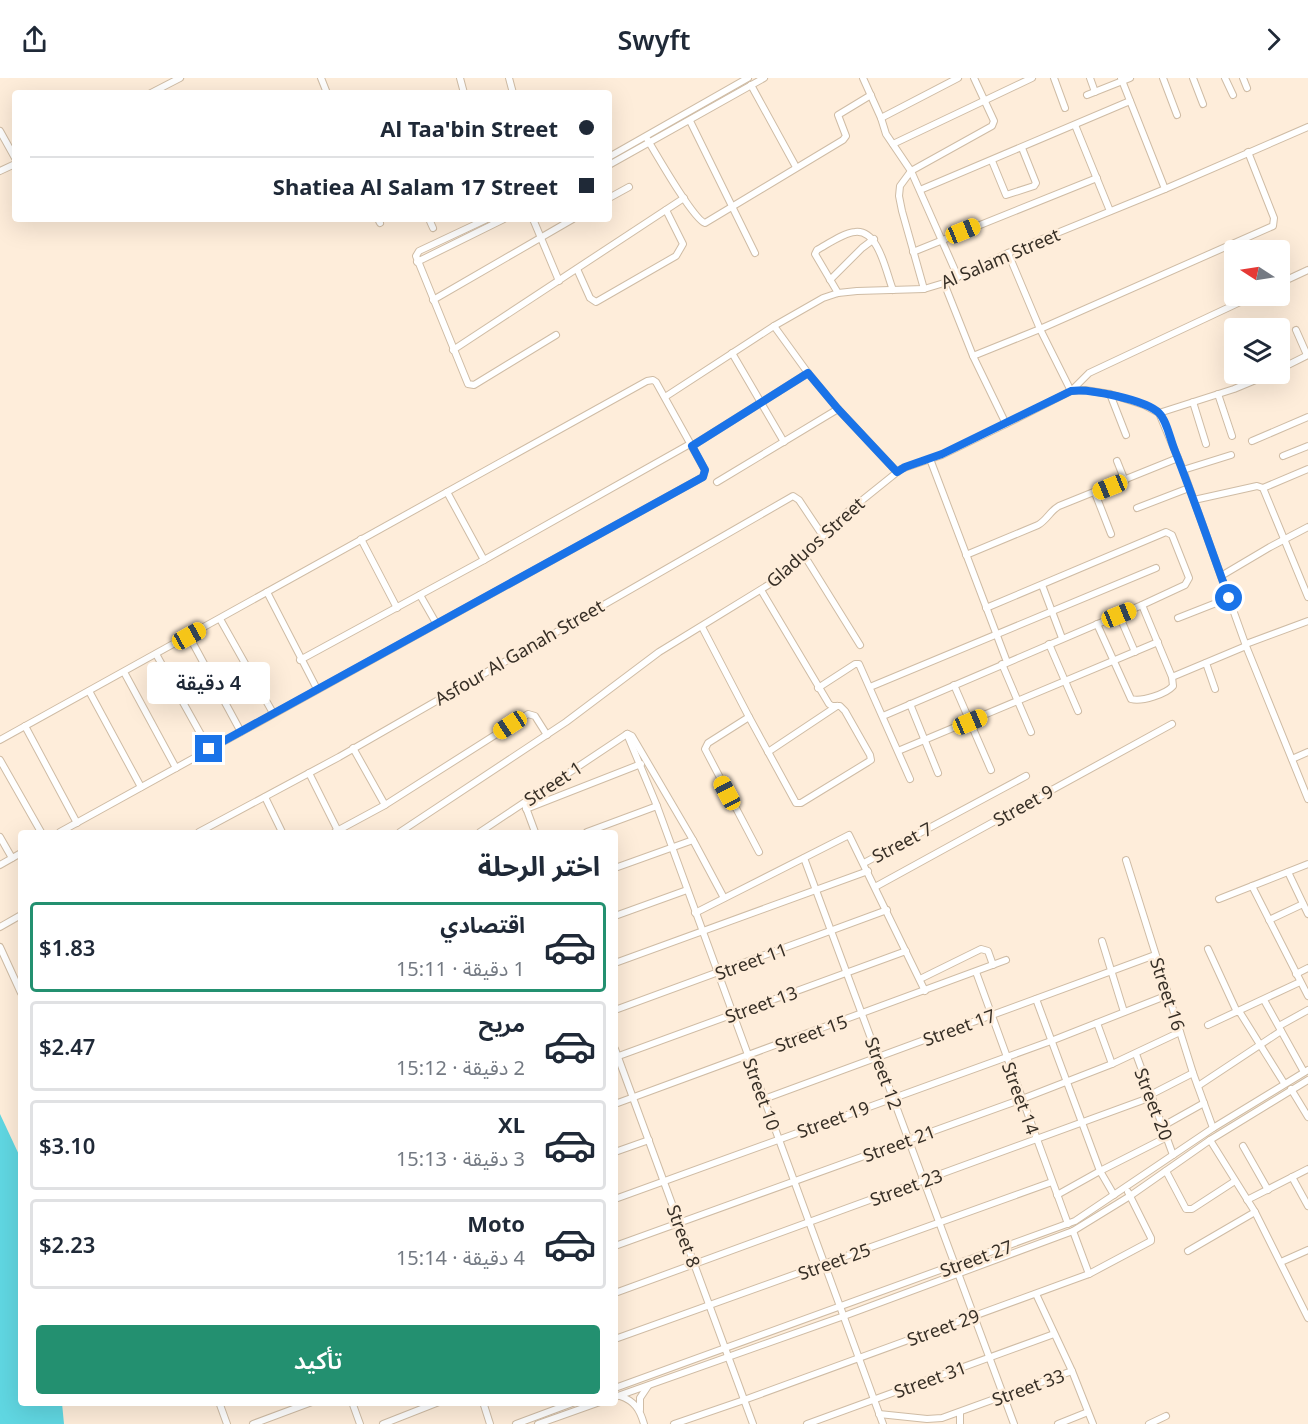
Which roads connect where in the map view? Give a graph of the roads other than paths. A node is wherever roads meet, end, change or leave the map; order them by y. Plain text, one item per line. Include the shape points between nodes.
1 (180, 78) edge
2 (748, 78) edge
3 (764, 78) edge
4 (863, 78) edge
5 (958, 78) edge
6 (974, 78) edge
7 (1032, 78) edge
8 (1054, 78) edge
9 (1090, 78) edge
10 (1130, 78) edge
11 (1163, 78) edge
12 (1193, 78) edge
13 (1225, 78) edge
14 (1243, 78) edge
15 (1121, 80) edge
16 (751, 85) junction
17 (1247, 88) dead end
18 (157, 90) edge
19 (1095, 92) junction
20 (872, 95) junction
21 (1087, 95) dead end
22 (1233, 95) dead end
23 (984, 99) junction
24 (1130, 101) junction
25 (1203, 104) dead end
26 (1065, 108) dead end
27 (1177, 115) dead end
28 (881, 118) junction
29 (690, 121) junction
30 (1075, 125) junction
31 (1308, 127) edge
32 (0, 131) edge
33 (648, 140) junction
34 (893, 144) junction
35 (1022, 148) junction
36 (1248, 152) junction
37 (12, 153) edge
38 (612, 156) edge
39 (992, 160) junction
40 (612, 163) edge
41 (796, 167) junction
42 (911, 171) junction
43 (1097, 178) junction
44 (629, 187) dead end
45 (1165, 189) junction
46 (920, 190) junction
47 (612, 196) edge
48 (684, 198) junction
49 (732, 206) junction
50 (666, 210) junction
51 (1110, 212) junction
52 (430, 222) edge
53 (475, 222) edge
54 (498, 222) edge
55 (534, 222) edge
56 (568, 222) edge
57 (433, 228) dead end
58 (541, 238) junction
59 (874, 239) junction
60 (941, 240) junction
61 (913, 252) junction
62 (755, 253) dead end
63 (1008, 254) junction
64 (417, 262) junction
65 (577, 269) junction
66 (1308, 270) edge
67 (958, 276) junction
68 (1290, 278) edge
69 (830, 280) junction
70 (559, 281) junction
71 (944, 283) junction
72 (924, 289) junction
73 (893, 290) junction
74 (838, 293) junction
75 (433, 300) junction
76 (1232, 306) edge
77 (774, 326) junction
78 (1040, 329) junction
79 (1296, 330) dead end
80 (556, 335) dead end
81 (453, 350) junction
82 (732, 353) junction
83 (1308, 355) edge
84 (974, 356) junction
85 (1290, 364) edge
86 (808, 373) junction
87 (1247, 384) edge
88 (1071, 391) junction
89 (1110, 394) junction
90 (1218, 394) junction
91 (665, 397) junction
92 (1193, 402) junction
93 (760, 403) junction
94 (838, 409) junction
95 (1159, 413) junction
96 (1308, 417) edge
97 (1006, 424) junction
98 (1126, 435) dead end
99 (1232, 436) dead end
100 (1252, 441) dead end
101 (784, 442) junction
102 (1206, 444) dead end
103 (691, 445) junction
104 (1308, 446) edge
105 (1231, 455) dead end
106 (1283, 456) dead end
107 (1178, 458) junction
108 (930, 459) junction
109 (1117, 461) dead end
110 (1308, 469) edge
111 (1183, 470) junction
112 (897, 472) junction
113 (1125, 481) junction
114 (717, 482) dead end
115 (1190, 488) junction
116 (1263, 488) junction
117 (447, 492) junction
118 (1095, 493) junction
119 (1194, 501) junction
120 (1137, 508) dead end
121 (1308, 527) edge
122 (1111, 534) dead end
123 (823, 536) junction
124 (361, 539) junction
125 (1283, 540) junction
126 (804, 555) junction
127 (966, 555) junction
128 (484, 560) junction
129 (1156, 568) dead end
130 (1221, 576) junction
131 (1042, 585) junction
132 (762, 590) junction
133 (267, 592) junction
134 (420, 595) junction
135 (1308, 597) edge
136 (1229, 598) junction
137 (1142, 605) junction
138 (398, 608) junction
139 (986, 608) junction
140 (1052, 612) junction
141 (1119, 615) junction
142 (1178, 618) dead end
143 (220, 619) junction
144 (1308, 621) edge
145 (436, 623) junction
146 (1097, 624) junction
147 (702, 627) junction
148 (997, 634) junction
149 (189, 636) junction
150 (1062, 638) junction
151 (1158, 642) junction
152 (1049, 644) junction
153 (860, 645) dead end
154 (1246, 645) junction
155 (1135, 652) junction
156 (156, 654) junction
157 (300, 660) junction
158 (1113, 661) junction
159 (1004, 663) junction
160 (1206, 663) junction
161 (124, 672) junction
162 (1172, 677) junction
163 (1066, 681) junction
164 (954, 685) junction
165 (870, 687) junction
166 (818, 688) junction
167 (317, 689) junction
168 (1215, 689) dead end
169 (89, 691) junction
170 (1018, 702) junction
171 (910, 704) junction
172 (837, 706) junction
173 (1078, 711) dead end
174 (273, 713) junction
175 (883, 716) junction
176 (749, 717) junction
177 (970, 722) junction
178 (1172, 724) dead end
179 (25, 726) junction
180 (240, 732) junction
181 (1031, 732) dead end
182 (627, 734) junction
183 (547, 735) junction
184 (0, 740) edge
185 (925, 741) junction
186 (353, 748) junction
187 (209, 749) junction
188 (898, 751) junction
189 (768, 752) junction
190 (1308, 752) edge
191 (1292, 759) junction
192 (0, 760) edge
193 (641, 764) junction
194 (176, 768) junction
195 (991, 770) dead end
196 (938, 772) dead end
197 (309, 773) junction
198 (1026, 776) dead end
199 (910, 779) dead end
200 (141, 787) junction
201 (265, 796) junction
202 (1308, 799) edge
203 (385, 805) junction
204 (525, 806) junction
205 (657, 806) junction
206 (77, 823) junction
207 (40, 830) edge
208 (64, 830) edge
209 (204, 830) edge
210 (281, 830) edge
211 (336, 830) edge
212 (341, 830) edge
213 (403, 830) edge
214 (483, 830) edge
215 (534, 830) edge
216 (592, 830) edge
217 (0, 837) edge
218 (693, 840) junction
219 (671, 848) junction
220 (759, 852) dead end
221 (18, 855) edge
222 (12, 858) junction
223 (804, 858) junction
224 (1126, 860) dead end
225 (864, 863) junction
226 (1308, 864) edge
227 (0, 865) edge
228 (618, 867) edge
229 (868, 871) junction
230 (1288, 872) junction
231 (1252, 886) junction
232 (875, 887) junction
233 (687, 890) junction
234 (816, 890) junction
235 (724, 898) junction
236 (1220, 899) dead end
237 (1303, 904) junction
238 (886, 910) junction
239 (695, 913) junction
240 (1308, 914) edge
241 (618, 915) edge
242 (18, 917) edge
243 (1269, 920) junction
244 (0, 927) edge
245 (702, 932) junction
246 (831, 932) junction
247 (1102, 941) dead end
248 (0, 947) edge
249 (1208, 949) dead end
250 (906, 951) junction
251 (1155, 955) junction
252 (1006, 960) dead end
253 (618, 962) edge
254 (993, 965) junction
255 (1308, 968) edge
256 (1112, 971) junction
257 (976, 972) junction
258 (846, 973) junction
259 (717, 974) junction
260 (1296, 974) junction
261 (920, 979) junction
262 (1300, 981) junction
263 (18, 986) edge
264 (925, 991) junction
265 (1168, 995) junction
266 (1308, 996) edge
267 (1036, 999) junction
268 (1263, 999) junction
269 (618, 1009) edge
270 (1308, 1010) edge
271 (1238, 1011) junction
272 (1124, 1012) junction
273 (732, 1014) junction
274 (862, 1014) junction
275 (992, 1016) junction
276 (1097, 1023) junction
277 (1208, 1024) dead end
278 (1280, 1029) junction
279 (1180, 1032) junction
280 (1051, 1041) junction
281 (1260, 1045) junction
282 (1136, 1054) junction
283 (618, 1055) edge
284 (748, 1056) junction
285 (1006, 1057) junction
286 (878, 1058) junction
287 (618, 1061) edge
288 (1112, 1064) junction
289 (1306, 1071) edge
290 (1193, 1073) junction
291 (1308, 1080) edge
292 (1066, 1082) junction
293 (1284, 1083) junction
294 (1198, 1086) junction
295 (1291, 1089) junction
296 (1151, 1096) junction
297 (633, 1097) junction
298 (892, 1098) junction
299 (764, 1099) junction
300 (1022, 1099) junction
301 (618, 1103) edge
302 (1204, 1103) junction
303 (1308, 1117) edge
304 (1082, 1124) junction
305 (1162, 1126) junction
306 (1213, 1128) junction
307 (1167, 1137) junction
308 (778, 1139) junction
309 (649, 1140) junction
310 (908, 1140) junction
311 (1037, 1140) junction
312 (1210, 1140) junction
313 (1244, 1146) dead end
314 (618, 1151) edge
315 (1173, 1155) junction
316 (1308, 1169) edge
317 (1100, 1171) junction
318 (1166, 1171) junction
319 (1292, 1177) junction
320 (664, 1181) junction
321 (793, 1181) junction
322 (923, 1181) junction
323 (1235, 1181) junction
324 (1052, 1182) junction
325 (1126, 1187) junction
326 (1268, 1190) junction
327 (1057, 1195) junction
328 (1114, 1195) junction
329 (1130, 1196) junction
330 (618, 1198) edge
331 (1247, 1200) junction
332 (1308, 1206) edge
333 (1255, 1212) junction
334 (679, 1222) junction
335 (809, 1222) junction
336 (938, 1222) junction
337 (1068, 1224) junction
338 (1073, 1231) junction
339 (618, 1245) edge
340 (1308, 1250) edge
341 (1188, 1251) dead end
342 (1281, 1262) junction
343 (694, 1264) junction
344 (824, 1264) junction
345 (955, 1265) junction
346 (958, 1273) junction
347 (1089, 1274) junction
348 (618, 1292) edge
349 (1036, 1294) junction
350 (710, 1306) junction
351 (840, 1307) junction
352 (1307, 1315) edge
353 (844, 1316) junction
354 (974, 1316) junction
355 (1054, 1334) junction
356 (618, 1338) edge
357 (725, 1348) junction
358 (728, 1356) junction
359 (989, 1358) junction
360 (859, 1359) junction
361 (1072, 1371) junction
362 (648, 1386) junction
363 (618, 1387) edge
364 (1003, 1396) junction
365 (618, 1397) edge
366 (618, 1397) edge
367 (744, 1400) junction
368 (874, 1400) junction
369 (220, 1406) edge
370 (301, 1406) edge
371 (353, 1406) edge
372 (429, 1406) edge
373 (484, 1406) edge
374 (564, 1406) edge
375 (590, 1406) edge
376 (960, 1412) junction
377 (1088, 1412) junction
378 (640, 1413) junction
379 (879, 1414) junction
380 (1166, 1416) dead end
381 (551, 1422) edge
382 (227, 1424) edge
383 (253, 1424) edge
384 (360, 1424) edge
385 (383, 1424) edge
386 (490, 1424) edge
387 (516, 1424) edge
388 (538, 1424) edge
389 (644, 1424) edge
390 (674, 1424) edge
391 (753, 1424) edge
392 (807, 1424) edge
393 (883, 1424) edge
394 (960, 1424) edge
395 (1014, 1424) edge
396 (1058, 1424) edge
397 (1093, 1424) edge
398 (1149, 1424) edge

1 - 18 street
2 - 33 street
3 - 16 street
4 - 20 street
5 - 28 street
6 - 23 street
7 - 23 street
8 - 26 street
9 - 19 street
10 - 15 street
11 - 27 street
12 - 25 street
13 - 22 street
14 - 17 street
15 - 19 street
15 - 24 street
16 - 29 street
16 - 41 street
19 - 21 street
20 - 28 street
20 - 41 street via 838,115 844,139
23 - 34 street
23 - 42 street via 994,121 990,129
24 - 30 street
24 - 45 street
28 - 34 street
29 - 33 street
29 - 49 street
30 - 35 street
30 - 43 street
31 - 36 street, Al Salam Street
32 - 37 street
33 - 38 street
33 - 40 street
33 - 48 street
34 - 42 street
35 - 39 street
35 - 39 street via 1034,186 1006,195
36 - 45 street, Al Salam Street
36 - 78 street via 1274,218 1273,226
39 - 46 street
41 - 49 street
42 - 46 street
42 - 61 street via 898,196
43 - 51 street
43 - 60 street
44 - 47 street
45 - 51 street, Al Salam Street
46 - 60 street
48 - 49 street via 704,223
48 - 50 street
49 - 62 street
50 - 65 street
50 - 65 street via 683,244 676,256 596,302 590,298
51 - 63 street, Al Salam Street
52 - 57 street
53 - 64 street via 419,250
54 - 64 street
55 - 58 street
56 - 58 street
58 - 70 street
58 - 75 street
59 - 69 street
59 - 69 street via 853,232 815,251
59 - 73 street
60 - 61 street
60 - 67 street
61 - 72 street
63 - 67 street, Al Salam Street
63 - 78 street
64 - 75 street
65 - 70 street
66 - 68 street
67 - 71 street, Al Salam Street
69 - 74 street
70 - 81 street
71 - 72 street, Al Salam Street
71 - 84 street
72 - 73 street, Al Salam Street
73 - 74 street, Al Salam Street
74 - 77 street, Al Salam Street
75 - 81 street
76 - 88 street, Gladuos Street via 1089,373
77 - 82 street, Al Salam Street
77 - 86 street
78 - 84 street
78 - 88 street
79 - 83 street
80 - 81 street via 472,386
82 - 91 street, Al Salam Street
82 - 93 street
83 - 85 street
84 - 97 street
86 - 93 street
86 - 94 street
87 - 90 street
88 - 89 street
88 - 97 street, Gladuos Street
89 - 95 street
89 - 98 street
90 - 92 street
90 - 99 street
91 - 103 street
91 - 117 street via 656,382 649,380
92 - 95 street
92 - 102 street
93 - 101 street
93 - 103 street
94 - 101 street
94 - 112 street
95 - 107 street
96 - 100 street
97 - 108 street, Gladuos Street
101 - 114 street
103 - 128 street
103 - 145 street via 705,470 703,477
104 - 106 street
105 - 111 street
107 - 111 street
107 - 113 street
108 - 112 street, Gladuos Street
108 - 127 street
109 - 113 street
110 - 116 street
111 - 115 street
112 - 123 street, Gladuos Street
113 - 118 street
115 - 119 street
115 - 120 street
116 - 119 street via 1257,486
116 - 125 street
117 - 124 street
117 - 128 street
118 - 122 street
118 - 127 street via 1054,509 1038,525
119 - 130 street
121 - 125 street
123 - 126 street, Gladuos Street
123 - 186 street, Asfour Al Ganah Street via 793,496
124 - 133 street
124 - 138 street
125 - 130 street
125 - 135 street
126 - 132 street, Gladuos Street
126 - 153 street
127 - 139 street
128 - 134 street
129 - 140 street
130 - 136 street
131 - 137 street via 1169,532 1189,580
131 - 139 street
131 - 140 street
132 - 147 street, Gladuos Street
132 - 166 street
133 - 143 street
133 - 157 street
134 - 138 street
134 - 145 street
136 - 142 street
136 - 154 street
137 - 141 street
137 - 151 street
138 - 157 street
139 - 148 street
140 - 148 street
140 - 150 street
141 - 146 street
141 - 155 street
143 - 149 street
143 - 174 street
144 - 154 street
145 - 167 street
146 - 150 street
146 - 158 street
147 - 176 street
147 - 183 street, Gladuos Street via 660,652
148 - 159 street
148 - 165 street
149 - 156 street
149 - 180 street
150 - 152 street
151 - 155 street
151 - 162 street
152 - 159 street
152 - 163 street
154 - 160 street
154 - 191 street
155 - 158 street
156 - 161 street
156 - 187 street
157 - 167 street
158 - 162 street via 1133,700 1172,688
158 - 163 street
159 - 164 street
159 - 170 street
160 - 162 street
160 - 168 street
161 - 169 street
161 - 194 street
163 - 170 street
163 - 173 street
164 - 171 street
164 - 177 street
165 - 166 street via 862,668 855,664
165 - 175 street
166 - 172 street via 829,704
167 - 174 street
169 - 179 street
169 - 200 street
170 - 177 street
170 - 181 street
171 - 175 street
171 - 185 street
172 - 189 street
172 - 189 street via 843,708 871,760 798,804
174 - 180 street
175 - 188 street
176 - 189 street
176 - 220 street via 708,743 705,749
177 - 185 street
177 - 195 street
178 - 232 street, Street 9
179 - 184 street
179 - 206 street
180 - 187 street
182 - 193 street, Street 10
182 - 204 street, Street 1
182 - 218 street via 632,736
183 - 203 street via 535,716 528,714
183 - 213 street, Gladuos Street
185 - 188 street
185 - 196 street
186 - 197 street, Asfour Al Ganah Street
186 - 203 street
187 - 194 street
188 - 199 street
190 - 191 street
191 - 202 street
192 - 207 street
193 - 204 street
193 - 205 street, Street 10
194 - 200 street
197 - 201 street, Asfour Al Ganah Street
197 - 211 street
198 - 225 street, Street 7
200 - 206 street
201 - 209 street, Asfour Al Ganah Street
201 - 210 street
203 - 212 street
204 - 214 street, Street 1
204 - 215 street
205 - 216 street
205 - 219 street, Street 10
206 - 208 street
217 - 222 street
218 - 219 street
218 - 235 street
219 - 228 street
219 - 233 street, Street 10
221 - 222 street
222 - 227 street
223 - 225 street, Street 7 via 849,835
223 - 234 street, Street 12
223 - 235 street, Street 7
224 - 251 street, Street 16
225 - 229 street
226 - 230 street
229 - 232 street
229 - 234 street
230 - 231 street
230 - 237 street
231 - 236 street
231 - 243 street
232 - 238 street
233 - 239 street, Street 10
233 - 241 street
234 - 245 street
234 - 246 street, Street 12
235 - 239 street, Street 7
237 - 240 street
237 - 243 street
238 - 246 street, Street 11
238 - 250 street
239 - 245 street, Street 10
242 - 244 street
243 - 260 street
245 - 253 street
245 - 259 street, Street 10
246 - 258 street, Street 12
246 - 259 street, Street 11
247 - 256 street
248 - 263 street
249 - 271 street
250 - 258 street, Street 13
250 - 261 street
251 - 256 street, Street 17
251 - 265 street, Street 16
252 - 254 street, Street 15
254 - 257 street, Street 15
254 - 261 street via 988,951 981,949
255 - 260 street
256 - 267 street, Street 17
256 - 272 street
257 - 264 street, Street 15
257 - 275 street, Street 14
258 - 273 street, Street 13
258 - 274 street, Street 12
259 - 269 street, Street 11
259 - 273 street, Street 10
260 - 262 street
261 - 264 street
262 - 266 street
262 - 268 street
264 - 274 street, Street 15
265 - 272 street, Street 19
265 - 279 street, Street 16
267 - 275 street, Street 17
267 - 280 street
268 - 271 street
268 - 278 street
270 - 278 street
271 - 277 street
271 - 281 street
272 - 276 street, Street 19
273 - 283 street, Street 13
273 - 284 street, Street 10
274 - 284 street, Street 15
274 - 286 street, Street 12
275 - 285 street, Street 14
275 - 286 street, Street 17
276 - 280 street, Street 19
276 - 288 street
278 - 281 street
278 - 289 street
279 - 282 street, Street 21
279 - 290 street, Street 16
280 - 285 street, Street 19
280 - 292 street
281 - 293 street
281 - 294 street
282 - 288 street, Street 21
282 - 296 street, Street 20
284 - 297 street, Street 15
284 - 299 street, Street 10
285 - 298 street, Street 19
285 - 300 street, Street 14
286 - 298 street, Street 12
286 - 299 street, Street 17
287 - 297 street, Street 8
288 - 292 street, Street 21
289 - 293 street, Street 27
290 - 294 street, Street 16
290 - 296 street, Street 23
291 - 295 street, Street 27
292 - 300 street, Street 21
292 - 304 street
293 - 306 street, Street 27
294 - 302 street, Street 16
295 - 303 street
295 - 312 street, Street 27
296 - 304 street, Street 23
296 - 305 street, Street 20
297 - 301 street, Street 15
297 - 309 street, Street 8
298 - 308 street, Street 19
298 - 310 street, Street 12
299 - 308 street, Street 10
300 - 310 street, Street 21
300 - 311 street, Street 14
302 - 305 street
302 - 306 street, Street 16
304 - 311 street, Street 23
304 - 317 street
305 - 307 street, Street 20
306 - 315 street, Street 27
307 - 315 street, Street 20
307 - 317 street
308 - 320 street, Street 19
308 - 321 street, Street 10
309 - 314 street
309 - 320 street, Street 8
310 - 321 street, Street 21
310 - 322 street, Street 12
311 - 322 street, Street 23
311 - 324 street, Street 14
312 - 318 street, Street 27
312 - 323 street
313 - 326 street
315 - 325 street, Street 27
316 - 319 street
317 - 327 street
317 - 328 street
318 - 323 street via 1186,1209
318 - 329 street, Street 27
319 - 326 street
319 - 332 street
320 - 330 street, Street 19
320 - 334 street, Street 8
321 - 334 street, Street 21
321 - 335 street, Street 10
322 - 335 street, Street 23
322 - 336 street, Street 12
323 - 331 street
324 - 327 street, Street 14
324 - 336 street, Street 25
325 - 328 street, Street 27
325 - 329 street, Street 29
326 - 331 street
327 - 337 street, Street 14
328 - 337 street, Street 27
329 - 338 street, Street 27
329 - 347 street, Street 29 via 1151,1241
331 - 333 street
333 - 341 street
333 - 342 street
334 - 339 street, Street 21
334 - 343 street, Street 8
335 - 343 street, Street 23
335 - 344 street, Street 10
336 - 344 street, Street 25
336 - 345 street, Street 12
337 - 345 street, Street 27
338 - 346 street, Street 27
338 - 347 street
340 - 342 street
342 - 352 street
343 - 348 street, Street 23
343 - 350 street, Street 8
344 - 350 street, Street 25
344 - 351 street, Street 10
345 - 346 street, Street 12
345 - 351 street, Street 27
346 - 353 street, Street 27
346 - 354 street, Street 12
347 - 349 street, Street 29
349 - 354 street, Street 29
349 - 355 street
350 - 356 street, Street 25
350 - 357 street, Street 8
351 - 353 street, Street 10
351 - 357 street, Street 27
353 - 358 street, Street 27
353 - 360 street, Street 10
354 - 359 street, Street 12
354 - 360 street, Street 29
355 - 359 street, Street 31
355 - 361 street
357 - 358 street, Street 8
357 - 363 street, Street 27
358 - 362 street, Street 27
358 - 367 street, Street 8
359 - 364 street, Street 12
359 - 368 street, Street 31
360 - 367 street, Street 29
360 - 368 street, Street 10
361 - 364 street, Street 33
361 - 377 street
362 - 365 street, Street 27
362 - 378 street via 640,1398
364 - 376 street, Street 33
364 - 395 street, Street 12
366 - 378 street via 633,1402
367 - 390 street, Street 29
367 - 391 street, Street 8
368 - 379 street, Street 10
368 - 392 street, Street 31
369 - 382 street
370 - 383 street
371 - 384 street
372 - 385 street
373 - 386 street
374 - 387 street
375 - 381 street
376 - 379 street, Street 33 via 932,1419
376 - 394 street
377 - 396 street
377 - 397 street
378 - 389 street
379 - 393 street, Street 10
380 - 398 street
381 - 388 street

